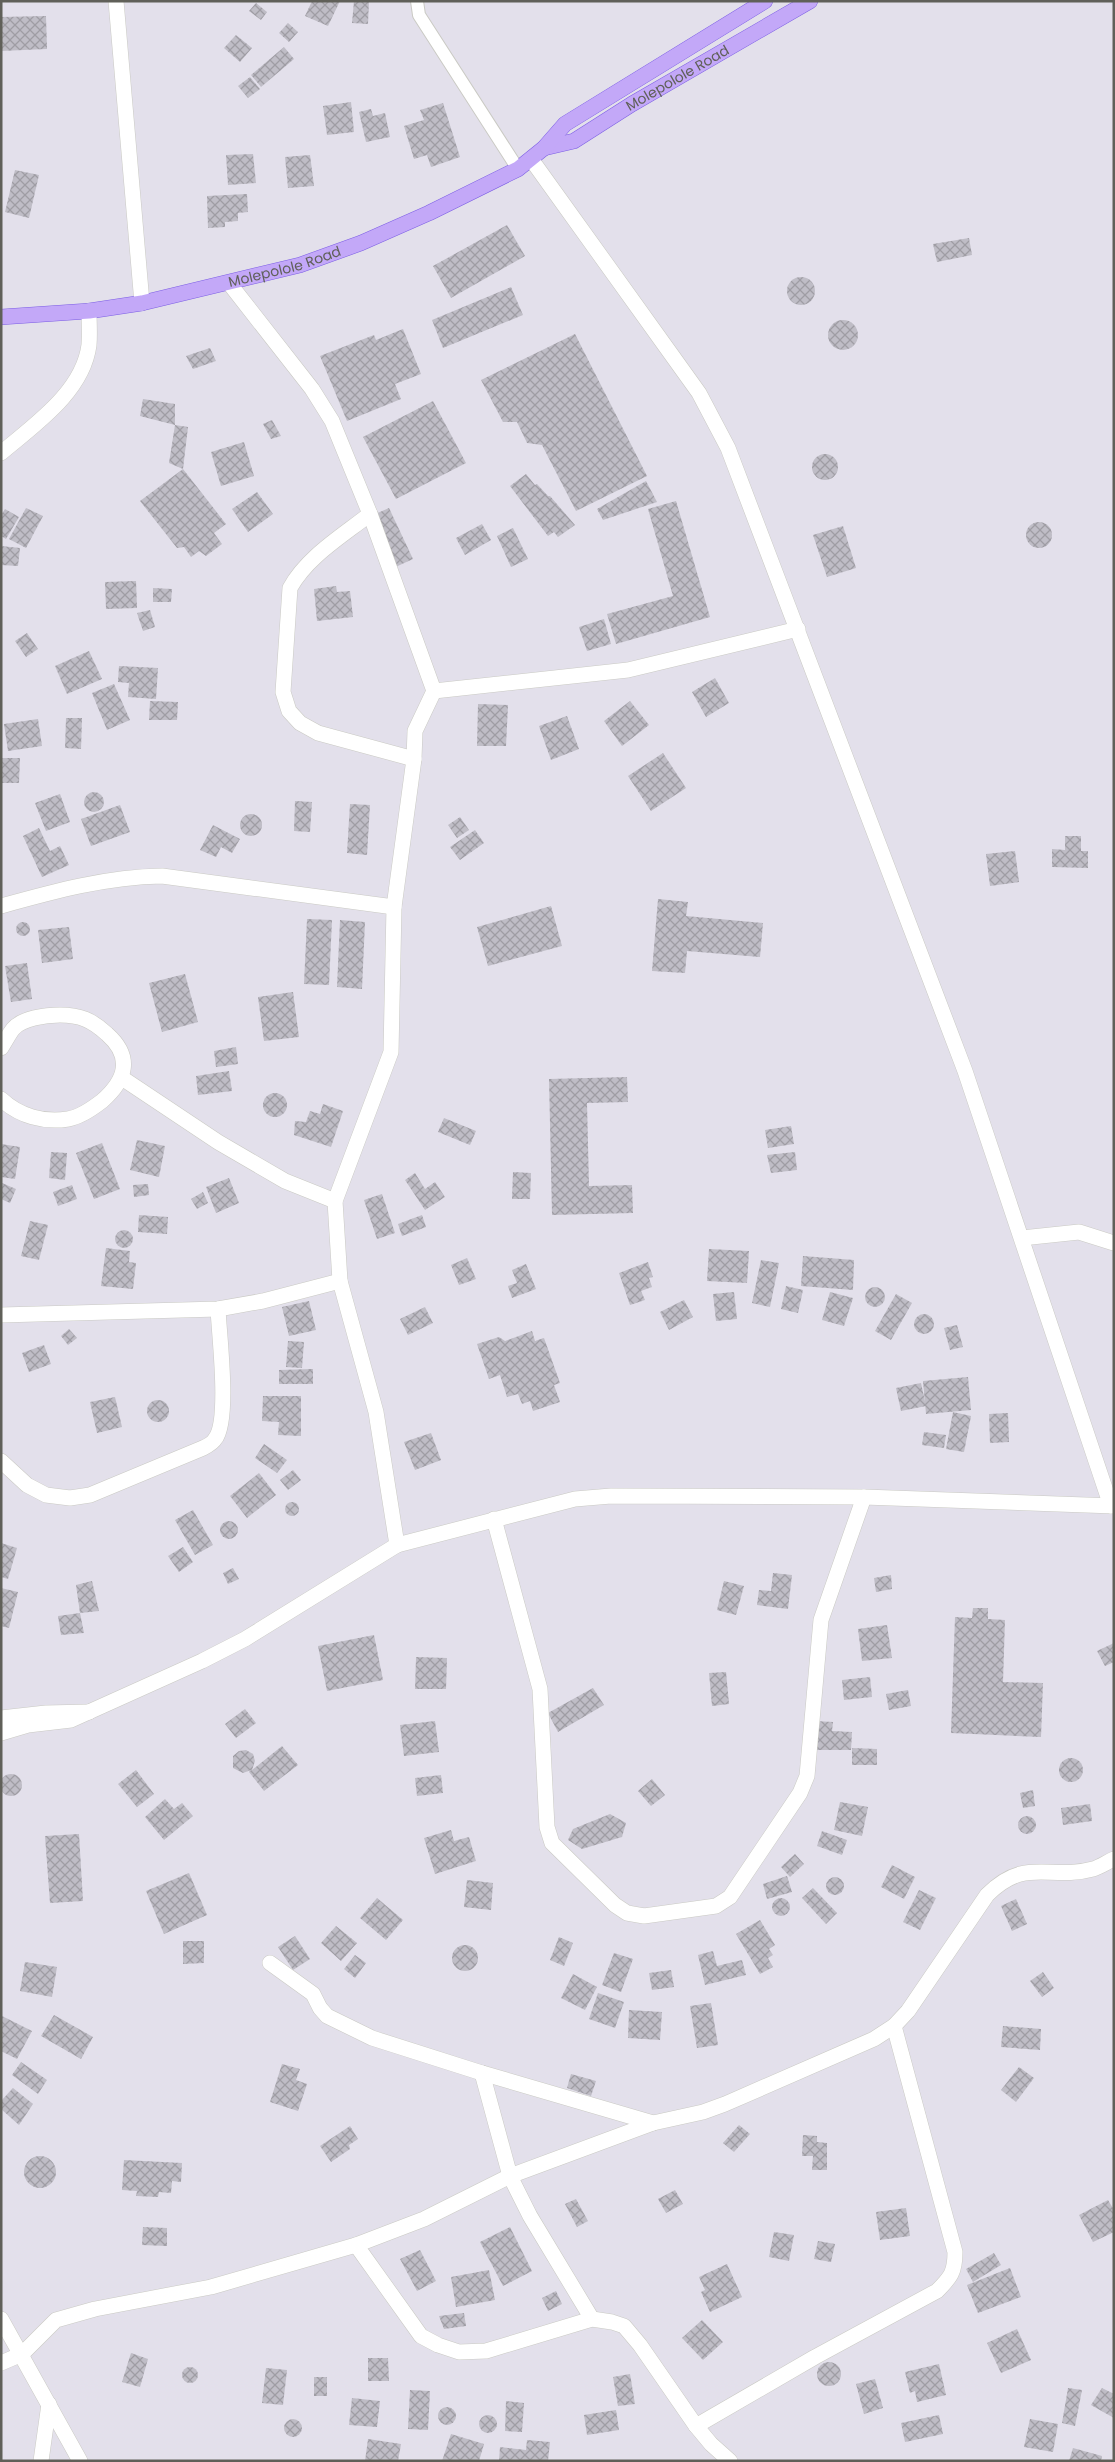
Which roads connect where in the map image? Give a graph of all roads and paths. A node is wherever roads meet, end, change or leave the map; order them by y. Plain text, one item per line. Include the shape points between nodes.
1 (116, 1) edge
2 (417, 1) edge
3 (765, 1) edge
4 (810, 1) edge
5 (544, 148) junction
6 (531, 159) junction
7 (518, 168) junction
8 (229, 283) junction
9 (142, 303) junction
10 (89, 311) junction
11 (1, 317) edge
12 (1, 453) edge
13 (370, 514) junction
14 (798, 629) junction
15 (434, 691) junction
16 (414, 760) junction
17 (1, 906) edge
18 (394, 907) junction
19 (1, 1048) edge
20 (122, 1078) junction
21 (1, 1099) edge
22 (334, 1201) junction
23 (1022, 1238) junction
24 (1114, 1243) edge
25 (340, 1281) junction
26 (218, 1309) junction
27 (1, 1315) edge
28 (1, 1461) edge
29 (864, 1497) junction
30 (1112, 1506) edge
31 (494, 1519) junction
32 (397, 1544) junction
33 (89, 1712) junction
34 (1, 1718) edge
35 (1, 1733) edge
36 (1114, 1859) edge
37 (270, 1963) dead end
38 (894, 2026) junction
39 (482, 2073) junction
40 (653, 2123) junction
41 (510, 2176) junction
42 (356, 2244) junction
43 (1, 2319) edge
44 (592, 2319) junction
45 (22, 2354) junction
46 (1, 2363) edge
47 (49, 2404) junction
48 (696, 2426) junction
49 (41, 2461) edge
50 (80, 2461) edge
51 (730, 2461) edge

1 - 9 street
2 - 7 lane via 419,15
3 - 5 main road, Molepolole Road via 566,124
4 - 5 main road, Molepolole Road via 574,141
5 - 6 main road, Molepolole Road
6 - 7 main road, Molepolole Road
6 - 14 street via 714,419
7 - 8 main road, Molepolole Road via 361,243 300,265
8 - 9 main road, Molepolole Road
8 - 13 street via 312,389 332,421
9 - 10 main road, Molepolole Road
10 - 11 main road, Molepolole Road
10 - 12 street via 89,346 82,368 70,388 52,409
13 - 15 street
13 - 16 street via 309,563 290,588 283,692 289,711 300,724 318,733
14 - 15 street via 628,670
14 - 23 street via 964,1071
15 - 16 street via 415,731
16 - 18 street
17 - 18 street via 87,883 126,876 162,876
18 - 22 street via 391,1052
19 - 20 street via 14,1027 31,1019 76,1015 94,1022 112,1038 122,1052
20 - 21 street via 112,1092 93,1108 70,1119 28,1116 12,1109
20 - 22 street via 234,1152 285,1181
22 - 25 street
23 - 24 street via 1079,1232
23 - 30 street
25 - 26 street
25 - 32 street via 376,1412
26 - 27 street
26 - 28 street via 223,1402 222,1425 216,1439 203,1448 90,1495 70,1498 46,1495 27,1485
29 - 30 street
29 - 31 street via 611,1496 575,1499
29 - 31 street via 821,1620 807,1776 800,1793 730,1897 716,1906 644,1916 627,1913 614,1905 552,1843 547,1827 540,1689
31 - 32 street
32 - 33 street via 244,1639
33 - 34 street
33 - 35 street via 71,1720 28,1725
36 - 38 street via 1093,1869 1033,1871 1000,1882 987,1895 908,2011
37 - 39 street via 313,1994 320,2008 341,2024 372,2038
38 - 40 street via 874,2039 725,2104
38 - 48 street via 955,2252 955,2268 937,2291
39 - 40 street
39 - 41 street
40 - 41 street
41 - 42 street via 424,2219
41 - 44 street via 530,2216
42 - 44 street via 421,2336 459,2352 486,2351
42 - 45 street via 211,2287 56,2320
43 - 45 street
44 - 48 street via 624,2326
45 - 46 street
45 - 47 street
47 - 49 street
47 - 50 street
48 - 51 street

